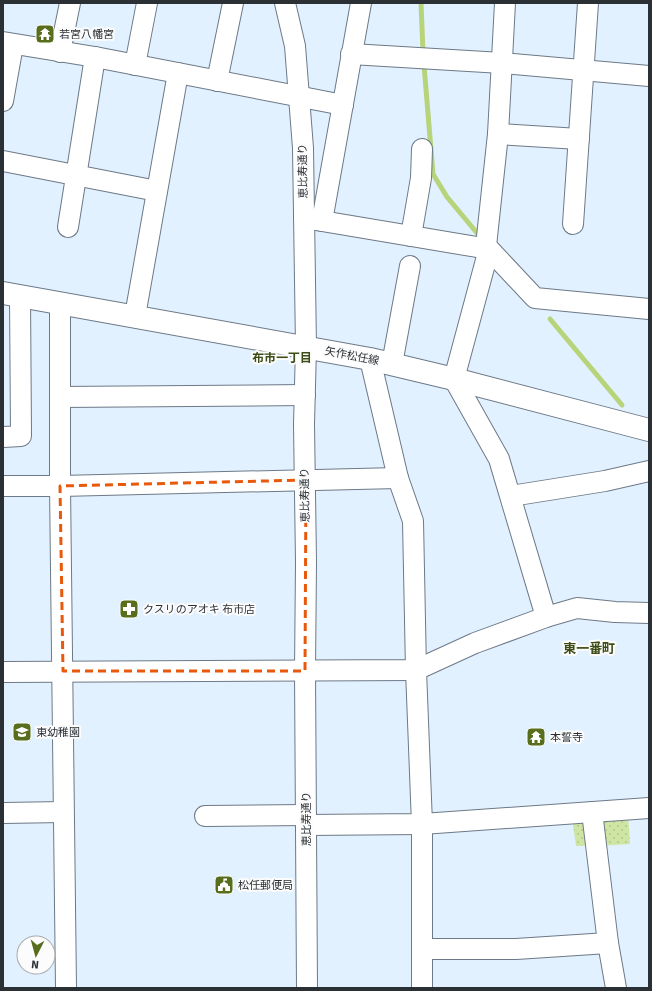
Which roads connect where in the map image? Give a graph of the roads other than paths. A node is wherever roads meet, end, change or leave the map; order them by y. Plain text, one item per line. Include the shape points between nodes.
1 (70, 3) edge
2 (147, 3) edge
3 (233, 3) edge
4 (285, 3) edge
5 (361, 3) edge
6 (505, 3) edge
7 (588, 3) edge
8 (8, 43) edge
9 (60, 52) junction
10 (351, 54) junction
11 (95, 57) junction
12 (502, 63) junction
13 (135, 65) junction
14 (584, 70) junction
15 (178, 73) junction
16 (649, 76) edge
17 (217, 81) junction
18 (299, 96) junction
19 (3, 101) edge
20 (343, 104) junction
21 (498, 134) junction
22 (579, 139) junction
23 (422, 149) dead end
24 (3, 161) edge
25 (75, 175) junction
26 (157, 191) junction
27 (313, 220) junction
28 (573, 224) dead end
29 (68, 226) dead end
30 (411, 236) junction
31 (489, 248) junction
32 (410, 266) dead end
33 (11, 295) edge
34 (60, 304) junction
35 (649, 309) edge
36 (135, 316) junction
37 (306, 347) junction
38 (370, 359) junction
39 (392, 364) junction
40 (454, 379) junction
41 (305, 395) junction
42 (60, 396) junction
43 (649, 430) edge
44 (3, 437) edge
45 (649, 471) edge
46 (398, 478) junction
47 (306, 480) junction
48 (3, 486) edge
49 (60, 486) junction
50 (511, 496) junction
51 (649, 612) edge
52 (546, 617) junction
53 (416, 670) junction
54 (63, 671) junction
55 (305, 671) junction
56 (3, 672) edge
57 (649, 808) edge
58 (63, 812) junction
59 (592, 812) junction
60 (3, 813) edge
61 (205, 816) dead end
62 (306, 820) junction
63 (422, 824) junction
64 (608, 943) junction
65 (422, 949) junction
66 (66, 988) edge
67 (307, 988) edge
68 (422, 988) edge
69 (616, 988) edge

1 - 9 street
2 - 13 street
3 - 17 street
4 - 18 street, 恵比寿通り via 295,46
5 - 10 street
6 - 12 street
7 - 14 street
8 - 9 street
8 - 19 street
9 - 11 street
10 - 12 street
10 - 20 street
11 - 13 street
11 - 25 street
12 - 14 street
12 - 21 street
13 - 15 street
14 - 16 street
14 - 22 street
15 - 17 street
15 - 26 street
17 - 18 street
18 - 20 street
18 - 27 street, 恵比寿通り via 302,148
20 - 27 street
21 - 22 street
21 - 31 street via 486,246
22 - 28 street
23 - 30 street
24 - 25 street
25 - 26 street
25 - 29 street
26 - 36 street
27 - 30 street
27 - 37 street, 恵比寿通り via 304,284
30 - 31 street
31 - 35 street via 535,298
31 - 40 street
32 - 39 street
33 - 34 main road, 矢作松任線
33 - 44 street via 21,436
34 - 36 main road, 矢作松任線
34 - 42 street
36 - 37 main road, 矢作松任線
37 - 38 main road, 矢作松任線
37 - 41 street, 恵比寿通り
38 - 39 main road, 矢作松任線
38 - 46 street
39 - 40 main road, 矢作松任線
40 - 43 main road, 矢作松任線
40 - 50 street via 500,459
41 - 42 street
41 - 47 street, 恵比寿通り
42 - 49 street
45 - 50 street
46 - 47 street
46 - 53 street via 413,522
47 - 49 street
47 - 55 street, 恵比寿通り
48 - 49 street
49 - 54 street
50 - 52 street
51 - 52 street via 577,608
52 - 53 street
53 - 55 street
53 - 63 street
54 - 55 street
54 - 56 street
54 - 58 street
55 - 62 street, 恵比寿通り
57 - 59 street
58 - 60 street
58 - 66 street
59 - 63 street
59 - 64 street
61 - 62 street
62 - 63 street
62 - 67 street, 恵比寿通り
63 - 65 street
64 - 65 street via 516,949
64 - 69 street
65 - 68 street

